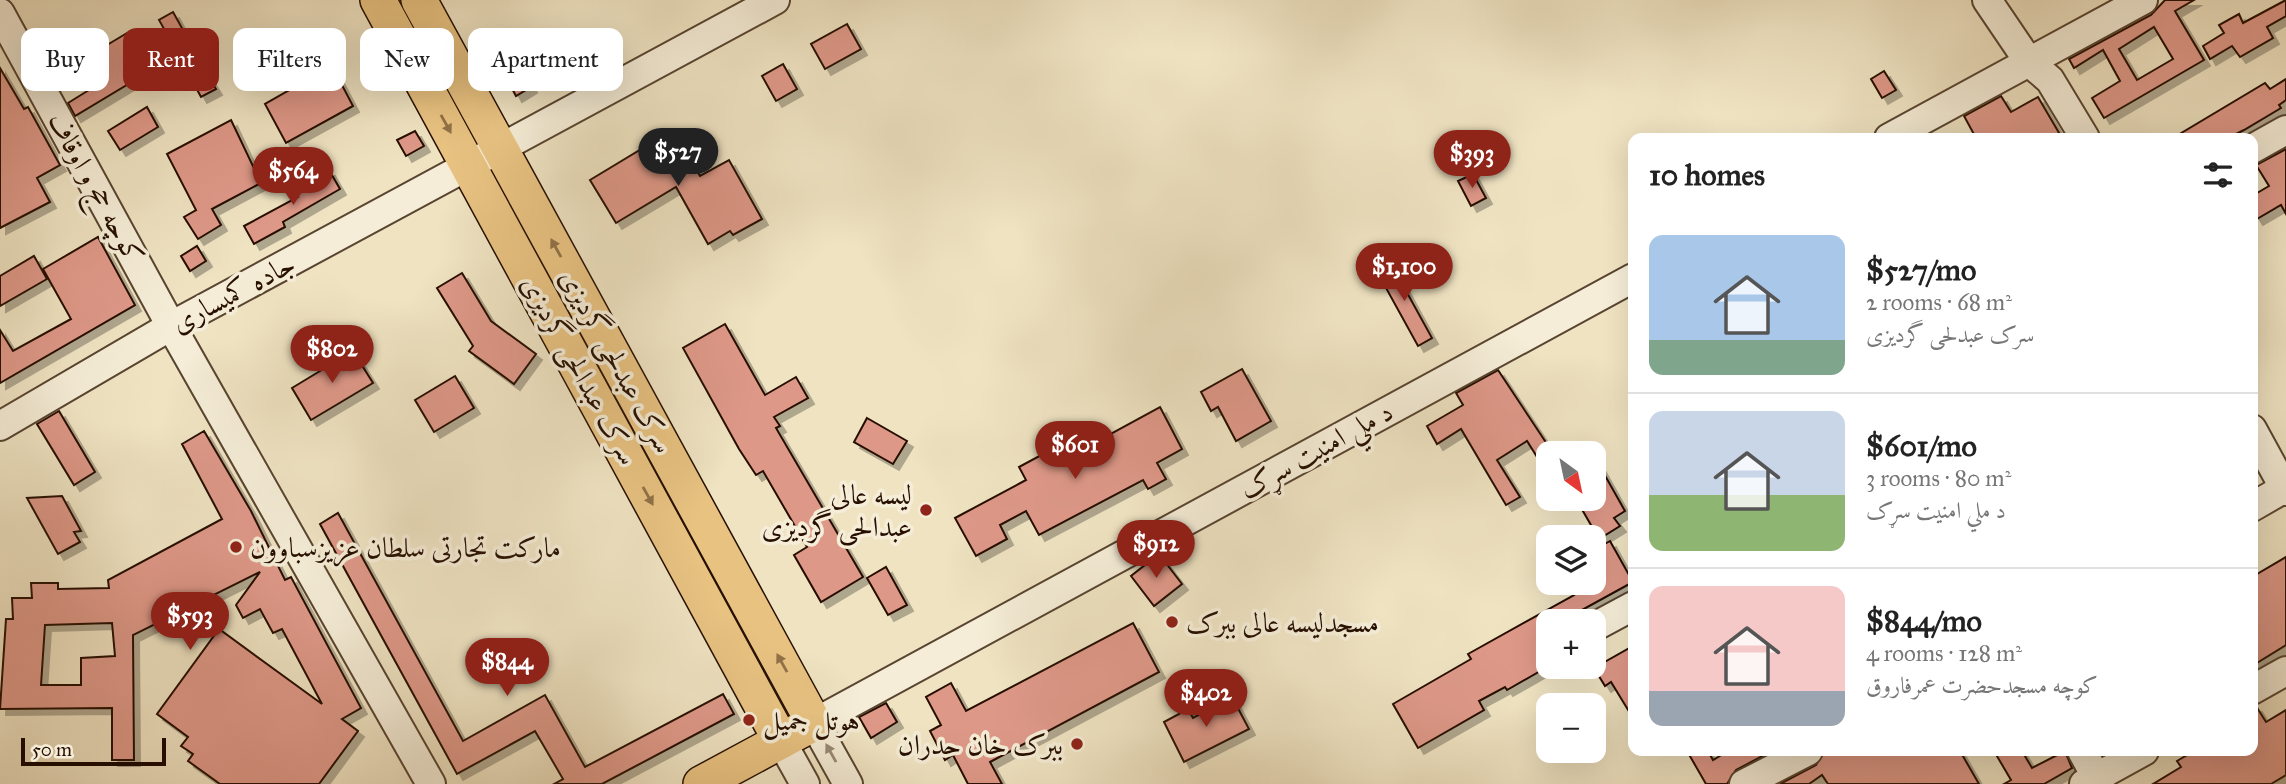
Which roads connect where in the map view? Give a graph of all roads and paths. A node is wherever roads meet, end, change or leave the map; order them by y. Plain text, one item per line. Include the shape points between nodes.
1 (378, 0) edge
2 (419, 0) edge
3 (775, 0) edge
4 (1987, 0) edge
5 (2143, 0) edge
6 (0, 13) edge
7 (2029, 62) junction
8 (2286, 130) edge
9 (1898, 133) edge
10 (2082, 133) edge
11 (2258, 146) edge
12 (502, 149) junction
13 (470, 167) junction
14 (1628, 281) edge
15 (171, 326) junction
16 (0, 426) edge
17 (2258, 440) edge
18 (2285, 489) edge
19 (2258, 503) edge
20 (1628, 609) edge
21 (1606, 621) edge
22 (2286, 671) edge
23 (2258, 687) edge
24 (814, 723) junction
25 (781, 741) junction
26 (1798, 756) edge
27 (2084, 756) edge
28 (2136, 756) edge
29 (2094, 782) edge
30 (431, 784) edge
31 (701, 784) edge
32 (805, 784) edge
33 (848, 784) edge
34 (1744, 784) edge

1 -> 13 main road, سرک عبدالحی گردیزی
2 - 12 main road, سرک عبدلحی گردیزی
3 - 12 street, جاده کمیساری
4 - 7 street
5 - 7 street
6 - 15 street, کوچه حج و اوقاف
7 - 9 street
7 - 10 street via 2050,80
8 - 11 street
12 - 13 street, جاده کمیساری
24 -> 12 main road, سرک عبدلحی گردیزی
13 - 15 street, جاده کمیساری
13 -> 25 main road, سرک عبدالحی گردیزی
14 - 24 street, د ملي امنیت سړک
15 - 16 street, جاده کمیساری
15 - 30 street, کوچه حج و اوقاف
17 - 18 street
18 - 19 street
20 - 21 street
22 - 23 street
24 - 25 main road
33 -> 24 street
25 - 31 main road
25 - 32 street
26 - 34 street
27 - 29 street
28 - 29 street

